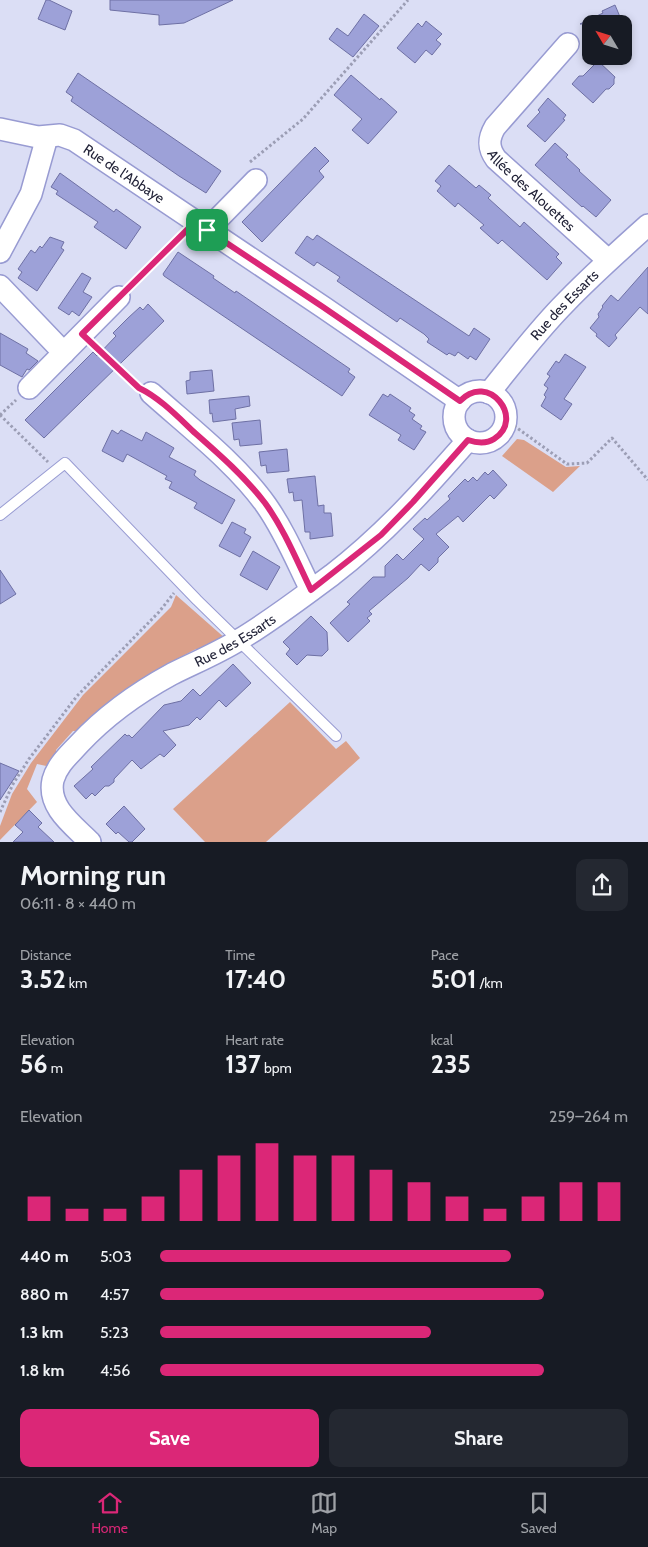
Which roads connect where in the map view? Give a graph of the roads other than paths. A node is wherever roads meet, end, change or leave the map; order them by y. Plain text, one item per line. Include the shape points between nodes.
1 (568, 44) dead end
2 (0, 129) edge
3 (47, 137) junction
4 (256, 180) road end
5 (201, 226) junction
6 (648, 226) edge
7 (0, 252) edge
8 (608, 260) junction
9 (0, 286) edge
10 (119, 297) road end
11 (64, 353) junction
12 (29, 388) dead end
13 (488, 393) junction
14 (151, 394) road end
15 (460, 401) junction
16 (468, 440) junction
17 (0, 515) edge
18 (311, 590) junction
19 (240, 640) junction
20 (336, 736) dead end
21 (90, 842) edge

1 - 8 street, Allée des Alouettes via 495,127 489,146 496,160
2 - 3 street, Rue de l'Abbaye
3 - 5 street, Rue de l'Abbaye via 60,135 74,140
3 - 7 street via 31,194
4 - 5 street
5 - 15 street, Rue de l'Abbaye
6 - 8 street, Rue des Essarts
8 - 13 street, Rue des Essarts via 544,326
9 - 11 street
10 - 11 street
11 - 12 street
13 - 15 street via 473,393
13 - 16 street via 502,403 505,411 502,432 492,440 480,443
14 - 18 street via 223,458 257,494 280,528
15 - 16 street via 455,422
16 - 18 street, Rue des Essarts via 381,535
17 - 19 lane via 65,463
18 - 19 street, Rue des Essarts
19 - 20 lane
19 - 21 street, Rue des Essarts via 132,697 96,726 61,764 53,780 56,805

